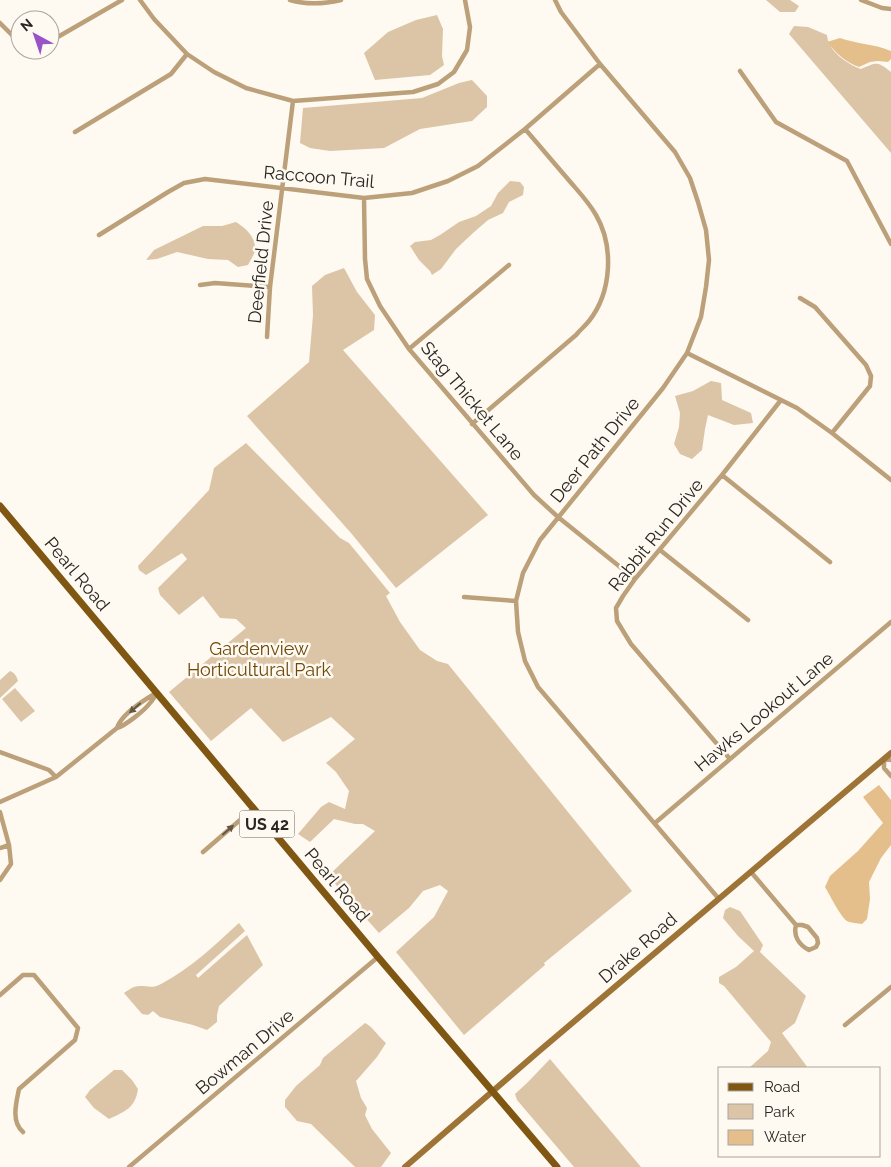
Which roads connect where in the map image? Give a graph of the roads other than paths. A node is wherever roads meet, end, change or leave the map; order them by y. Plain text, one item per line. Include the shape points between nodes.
1 (122, 0) edge
2 (140, 0) edge
3 (290, 0) edge
4 (341, 0) edge
5 (465, 0) edge
6 (555, 0) edge
7 (861, 0) edge
8 (891, 9) edge
9 (0, 23) edge
10 (10, 33) edge
11 (60, 36) edge
12 (187, 54) junction
13 (600, 64) junction
14 (740, 71) dead end
15 (293, 100) junction
16 (524, 128) junction
17 (75, 132) dead end
18 (282, 188) junction
19 (364, 198) junction
20 (99, 235) dead end
21 (891, 244) edge
22 (509, 265) dead end
23 (200, 285) dead end
24 (270, 287) junction
25 (800, 298) dead end
26 (268, 337) dead end
27 (409, 349) junction
28 (687, 353) junction
29 (781, 400) junction
30 (472, 424) junction
31 (832, 434) junction
32 (722, 475) junction
33 (891, 480) edge
34 (0, 506) edge
35 (558, 517) junction
36 (660, 550) junction
37 (830, 562) dead end
38 (636, 579) junction
39 (464, 597) dead end
40 (516, 601) junction
41 (748, 620) dead end
42 (891, 622) edge
43 (156, 692) junction
44 (0, 752) edge
45 (891, 753) edge
46 (730, 759) junction
47 (884, 759) junction
48 (891, 760) edge
49 (891, 776) edge
50 (56, 777) junction
51 (0, 802) edge
52 (254, 808) junction
53 (0, 812) edge
54 (654, 824) junction
55 (9, 844) junction
56 (0, 848) edge
57 (202, 852) dead end
58 (751, 872) junction
59 (0, 880) edge
60 (719, 899) junction
61 (796, 926) junction
62 (378, 957) junction
63 (891, 987) edge
64 (0, 994) edge
65 (845, 1025) dead end
66 (492, 1091) junction
67 (22, 1132) dead end
68 (129, 1167) edge
69 (405, 1167) edge
70 (557, 1167) edge

1 - 11 street
2 - 12 street
3 - 4 street via 327,3
5 - 15 street via 470,27 467,50 454,72 438,84 413,92
6 - 13 street, Deer Path Drive
7 - 8 street
9 - 10 street
12 - 15 street via 246,88
12 - 17 street via 172,74
13 - 16 street, Raccoon Trail
13 - 28 street, Deer Path Drive via 675,152 690,178 698,202 706,230 709,260 701,316
14 - 21 street via 776,122 847,161
15 - 18 street, Deerfield Drive
16 - 19 street, Raccoon Trail via 478,166 448,181 412,193
16 - 30 street via 587,201 603,228 608,263 604,294 590,320 576,335
18 - 19 street, Raccoon Trail
18 - 20 street, Raccoon Trail via 205,180 184,183
18 - 24 street, Deerfield Drive
19 - 27 street, Stag Thicket Lane via 367,279 380,306
22 - 27 street
23 - 24 street
24 - 26 street, Deerfield Drive
25 - 31 street via 816,307 866,365 871,376 870,386
27 - 30 street, Stag Thicket Lane
28 - 29 street
28 - 35 street, Deer Path Drive via 663,388
29 - 31 street
29 - 32 street, Rabbit Run Drive
30 - 35 street, Stag Thicket Lane via 534,495
31 - 33 street
32 - 36 street, Rabbit Run Drive
32 - 37 street
34 - 43 main road, Pearl Road / US 42
35 - 38 street, Stag Thicket Lane
35 - 40 street, Deer Path Drive via 540,540 523,573
36 - 38 street, Rabbit Run Drive
36 - 41 street
38 - 46 street, Rabbit Run Drive via 616,608 617,621 631,644
39 - 40 street
40 - 54 street, Deer Path Drive via 518,632 525,661 538,687
42 - 46 street, Hawks Lookout Lane
43 - 50 street
43 - 52 main road, Pearl Road / US 42
44 - 50 street via 49,770
45 - 47 street, Drake Road
46 - 54 street, Hawks Lookout Lane
47 - 48 street
47 - 49 street via 884,768
47 - 58 street, Drake Road
50 - 51 street
57 -> 52 street
52 - 62 main road, Pearl Road / US 42
53 - 55 street
54 - 60 street, Deer Path Drive
55 - 56 street
55 - 59 street via 11,864
58 - 60 street, Drake Road
58 - 61 street
60 - 66 street, Drake Road
61 - 61 street via 795,936 806,949 816,947 817,938 808,927
62 - 66 main road, Pearl Road / US 42
62 - 68 street, Bowman Drive
63 - 65 street
64 - 67 street via 23,975 34,975 78,1028 75,1040 18,1089 15,1110 17,1128
66 - 69 street, Drake Road
66 - 70 main road, Pearl Road / US 42

